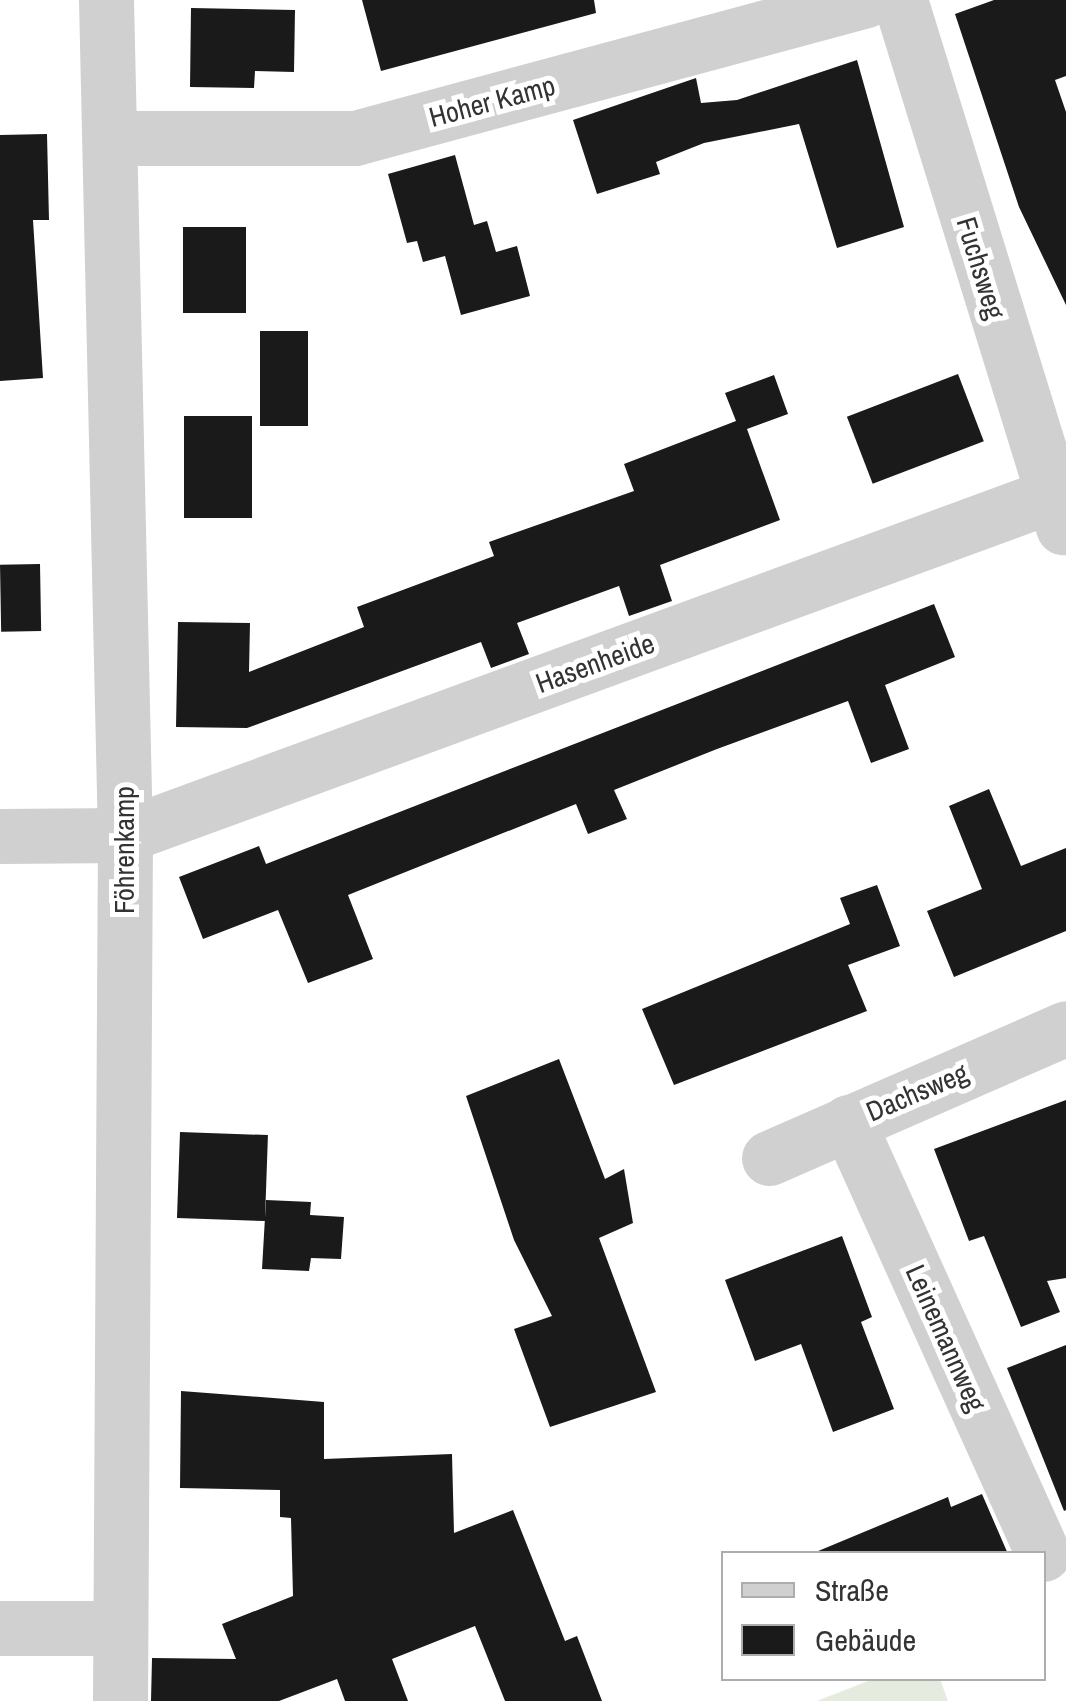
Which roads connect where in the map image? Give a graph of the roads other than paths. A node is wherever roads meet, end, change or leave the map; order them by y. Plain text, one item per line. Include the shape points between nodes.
1 (106, 0) edge
2 (866, 0) edge
3 (900, 0) edge
4 (110, 138) junction
5 (1061, 509) edge
6 (125, 834) junction
7 (0, 836) edge
8 (1066, 1028) edge
9 (848, 1122) junction
10 (769, 1158) dead end
11 (1042, 1551) edge
12 (1046, 1561) edge
13 (1066, 1572) edge
14 (0, 1628) edge
15 (120, 1628) junction
16 (120, 1701) edge

1 - 4 street, Föhrenkamp
2 - 4 street, Hoher Kamp via 355,138
3 - 5 street, Fuchsweg
4 - 6 street, Föhrenkamp
5 - 6 street, Hasenheide
6 - 7 street, Hasenheide
6 - 15 street, Föhrenkamp
8 - 9 street, Dachsweg
9 - 10 street, Dachsweg
9 - 11 street, Leinemannweg
12 - 13 street, Leinemannweg via 1053,1576
14 - 15 street
15 - 16 street, Föhrenkamp

